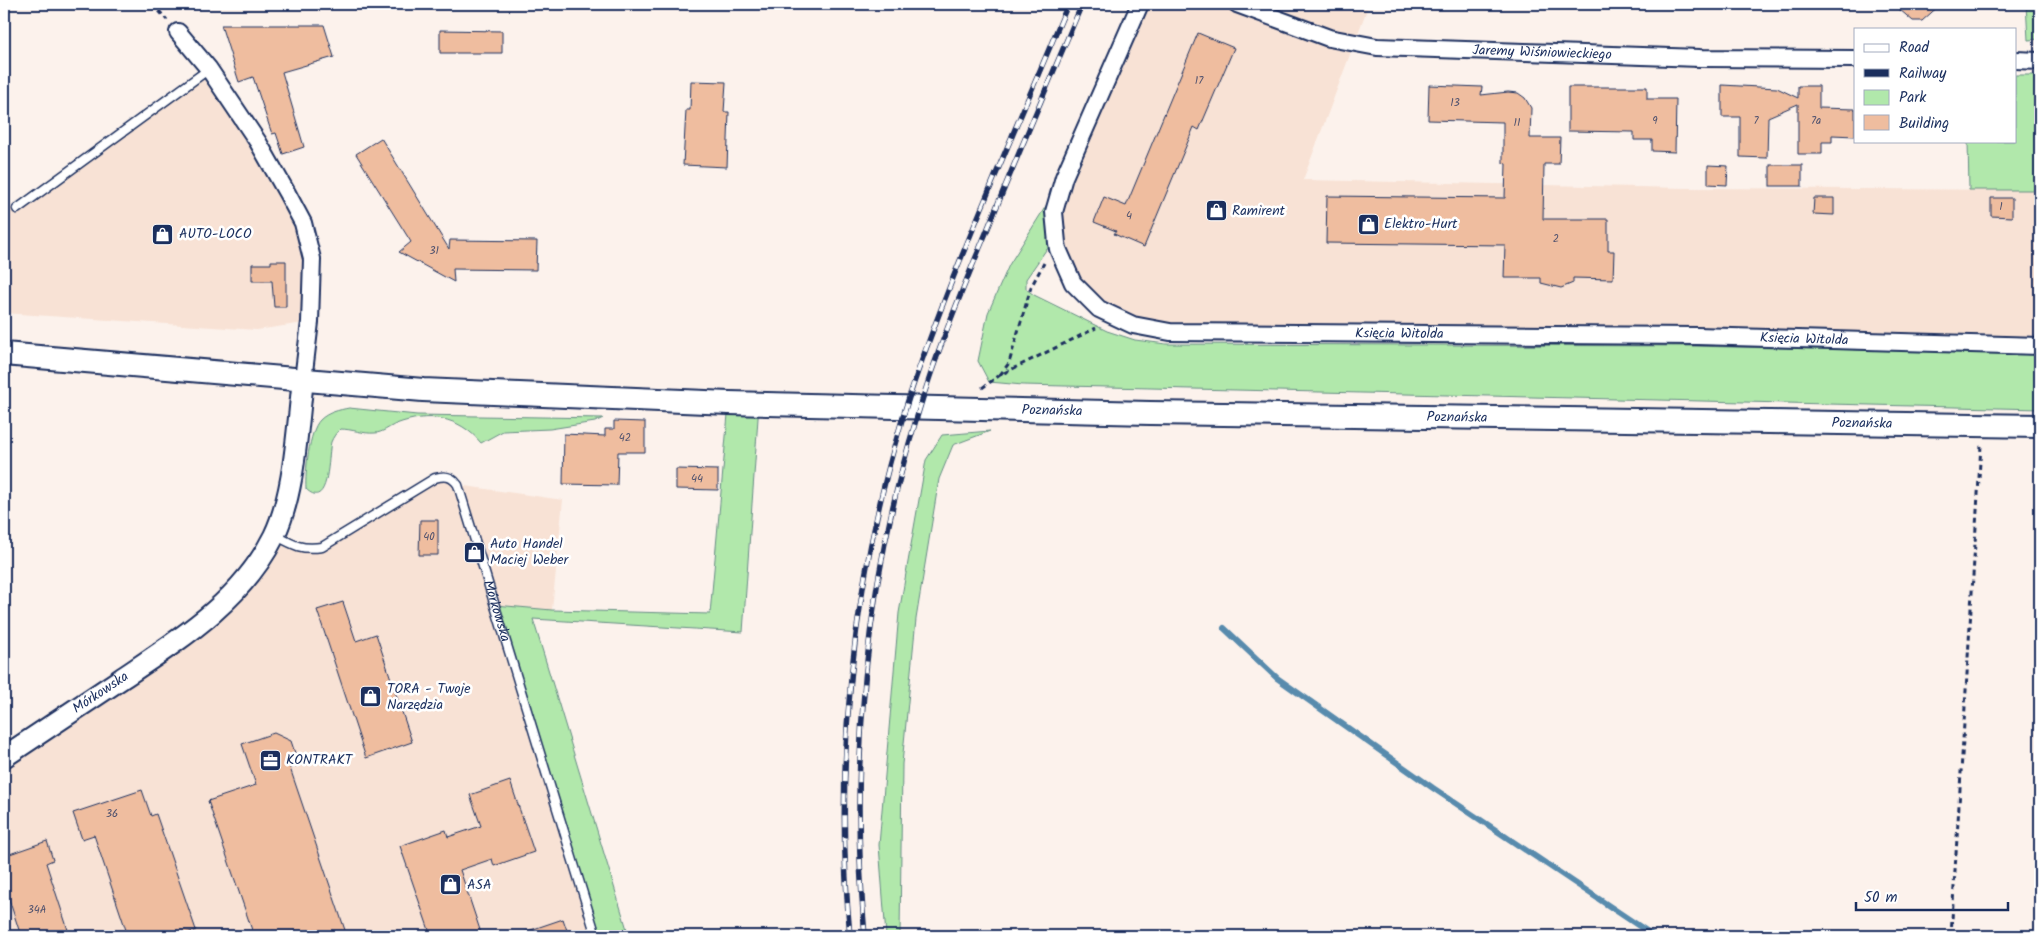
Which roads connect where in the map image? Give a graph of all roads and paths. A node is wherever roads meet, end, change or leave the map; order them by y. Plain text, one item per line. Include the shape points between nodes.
1 (1140, 4) edge
2 (1237, 4) edge
3 (178, 32) dead end
4 (1854, 59) edge
5 (2016, 60) edge
6 (2040, 60) edge
7 (209, 69) junction
8 (16, 209) dead end
9 (1057, 239) junction
10 (1116, 318) junction
11 (2040, 346) edge
12 (4, 354) edge
13 (1000, 375) junction
14 (303, 380) junction
15 (952, 408) junction
16 (1982, 425) junction
17 (2040, 426) edge
18 (274, 535) junction
19 (4, 757) edge
20 (596, 936) edge
21 (1951, 936) edge

1 - 9 street, Księcia Witolda via 1064,177 1054,212
2 - 4 street, Jaremy Wiśniowieckiego via 1329,38 1377,47 1700,58
3 - 7 street
5 - 6 street
7 - 8 lane
7 - 14 street via 258,142 303,223 312,259 310,322
9 - 10 street, Księcia Witolda via 1058,250 1073,283 1099,310
9 - 13 path via 1031,288 1009,363
10 - 11 street, Księcia Witolda via 1133,326 1170,332 1697,336
10 - 13 path
12 - 14 main road, Poznańska
13 - 15 path
14 - 15 main road, Poznańska via 546,396
14 - 18 street, Mórkowska via 293,467 286,502
15 - 16 main road, Poznańska
16 - 17 main road, Poznańska
16 - 21 path
18 - 19 street, Mórkowska via 241,585 212,614 171,646
18 - 20 lane, Mórkowska via 294,546 306,549 322,547 435,478 442,476 454,480

